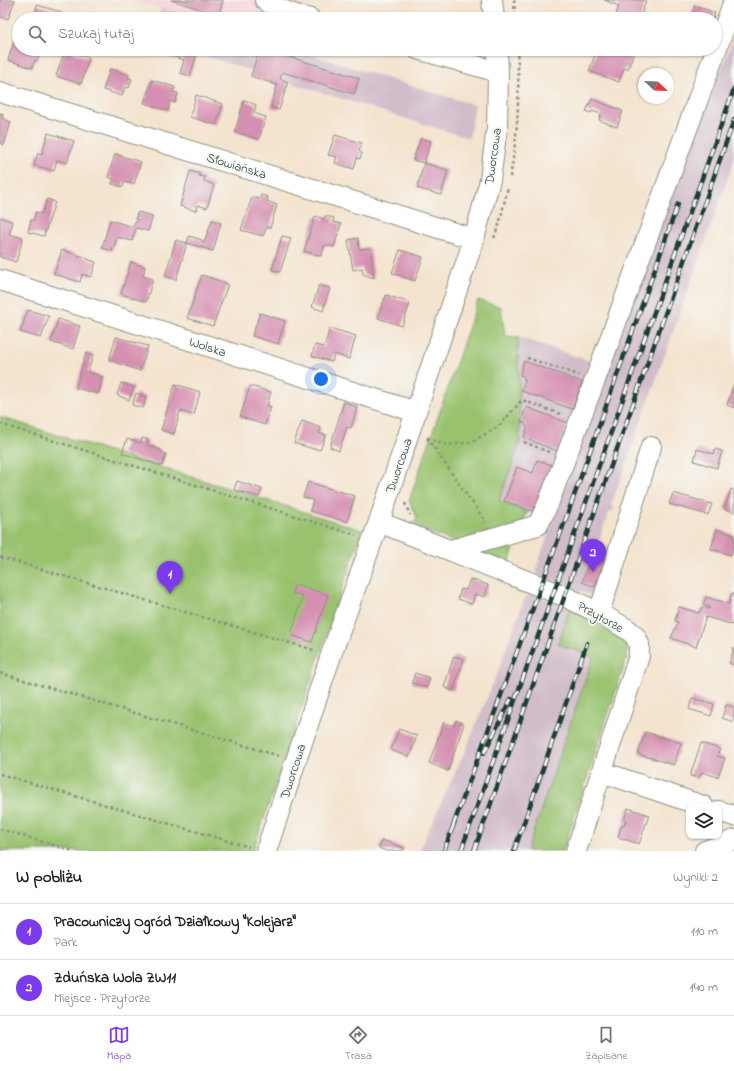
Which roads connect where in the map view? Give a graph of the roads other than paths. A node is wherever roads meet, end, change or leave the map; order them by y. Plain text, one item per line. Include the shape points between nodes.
1 (265, 0) edge
2 (492, 0) edge
3 (734, 1) edge
4 (288, 12) edge
5 (493, 12) edge
6 (722, 34) edge
7 (441, 56) edge
8 (497, 56) edge
9 (714, 56) edge
10 (498, 72) junction
11 (0, 92) edge
12 (474, 239) junction
13 (0, 280) edge
14 (416, 412) junction
15 (651, 447) dead end
16 (379, 522) junction
17 (451, 550) junction
18 (599, 613) junction
19 (602, 772) junction
20 (694, 803) edge
21 (722, 812) edge
22 (734, 816) edge
23 (734, 840) edge
24 (260, 850) edge
25 (576, 851) edge
26 (705, 851) edge

1 - 4 street
2 - 5 street
3 - 6 street
7 - 10 street
8 - 10 street, Dworcowa
9 - 17 street via 595,380 538,525
10 - 12 street, Dworcowa via 497,128 490,180
11 - 12 street, Słowiańska
12 - 14 street, Dworcowa
13 - 14 street, Wolska
14 - 16 street, Dworcowa
15 - 18 street
16 - 17 street, Przytorze
16 - 24 street, Dworcowa via 296,760
17 - 18 street, Przytorze
18 - 19 street, Przytorze via 627,629 639,644 639,656
19 - 20 street
19 - 25 street, Przytorze
21 - 22 street
23 - 26 street

